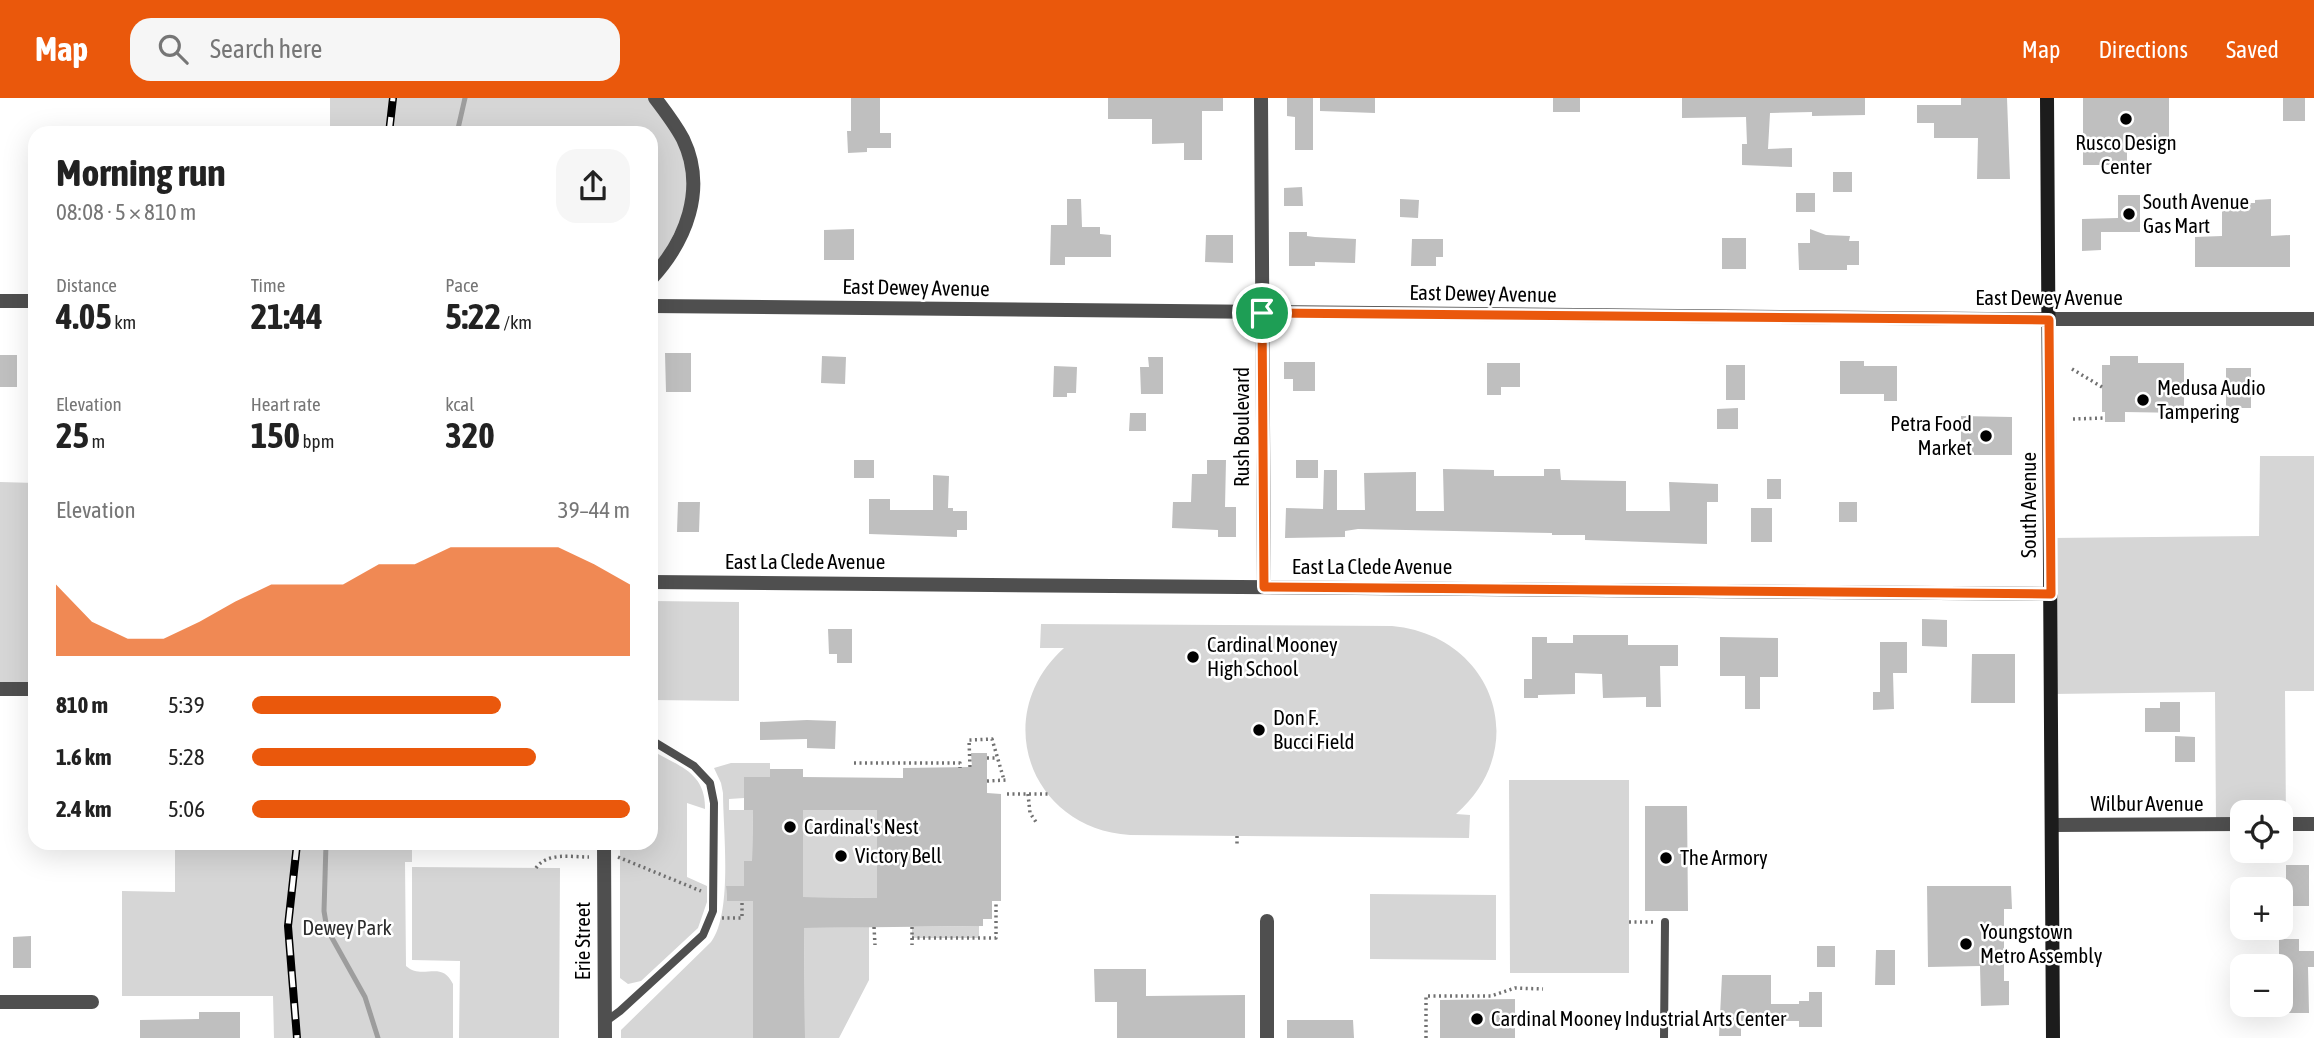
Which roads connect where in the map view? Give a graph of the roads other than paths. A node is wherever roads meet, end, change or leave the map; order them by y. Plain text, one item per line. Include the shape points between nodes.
1 (655, 98) edge
2 (1261, 98) edge
3 (2047, 98) edge
4 (658, 271) edge
5 (0, 301) edge
6 (28, 301) edge
7 (658, 306) edge
8 (1262, 313) junction
9 (2314, 319) edge
10 (2049, 320) junction
11 (658, 582) edge
12 (1264, 587) junction
13 (2051, 594) junction
14 (0, 689) edge
15 (28, 689) edge
16 (658, 744) edge
17 (2230, 824) edge
18 (2293, 824) edge
19 (2314, 824) edge
20 (2052, 825) junction
21 (604, 850) edge
22 (1267, 921) dead end
23 (1665, 922) road end
24 (0, 1002) edge
25 (92, 1002) dead end
26 (605, 1022) junction
27 (605, 1038) edge
28 (1267, 1038) edge
29 (1664, 1038) edge
30 (2053, 1038) edge

1 - 4 street via 684,141 693,178 690,214
2 - 8 street, Rush Boulevard
3 - 10 main road, South Avenue
5 - 6 street
7 - 8 street, East Dewey Avenue
8 - 10 street, East Dewey Avenue
8 - 12 street, Rush Boulevard
9 - 10 street, East Dewey Avenue
10 - 13 main road, South Avenue
11 - 12 street, East La Clede Avenue
12 - 13 street, East La Clede Avenue
13 - 20 main road, South Avenue
14 - 15 street
16 - 26 lane via 694,765 710,783 714,803 711,922 703,935
17 - 20 street, Wilbur Avenue
18 - 19 street
20 - 30 main road, South Avenue
21 - 26 street, Erie Street
22 - 28 street
23 - 29 lane
24 - 25 street
26 - 27 street, Erie Street

